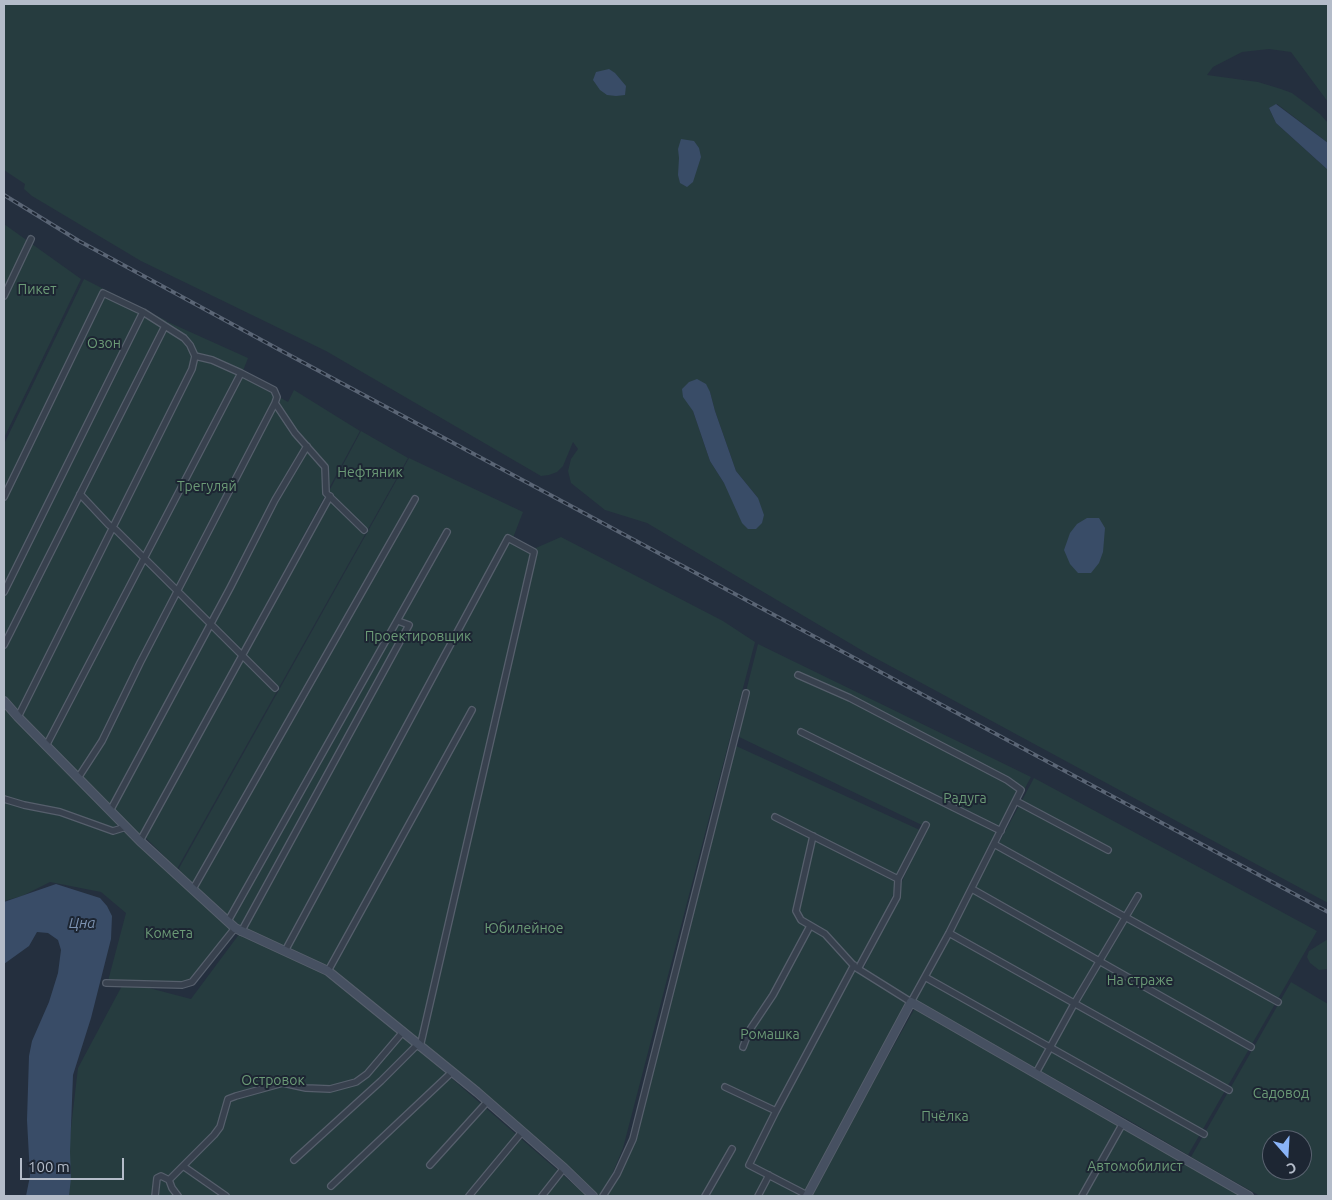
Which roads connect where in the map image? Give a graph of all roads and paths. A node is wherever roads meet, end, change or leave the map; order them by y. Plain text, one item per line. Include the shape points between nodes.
1 (31, 239) dead end
2 (4, 296) edge
3 (143, 312) junction
4 (165, 326) junction
5 (195, 356) junction
6 (241, 373) junction
7 (275, 403) junction
8 (307, 446) junction
9 (80, 494) junction
10 (330, 496) junction
11 (4, 497) edge
12 (414, 499) dead end
13 (111, 527) junction
14 (364, 530) dead end
15 (447, 532) dead end
16 (144, 558) junction
17 (4, 592) edge
18 (177, 592) junction
19 (398, 621) junction
20 (211, 624) junction
21 (4, 645) edge
22 (242, 656) junction
23 (798, 676) dead end
24 (275, 688) dead end
25 (746, 694) dead end
26 (4, 701) edge
27 (472, 710) dead end
28 (18, 717) junction
29 (801, 732) dead end
30 (46, 746) junction
31 (78, 778) junction
32 (4, 799) edge
33 (1016, 801) junction
34 (110, 811) junction
35 (775, 817) dead end
36 (926, 825) dead end
37 (126, 827) junction
38 (1001, 831) junction
39 (813, 836) junction
40 (140, 841) junction
41 (994, 844) junction
42 (1108, 850) dead end
43 (898, 880) junction
44 (193, 889) junction
45 (972, 889) junction
46 (1138, 896) dead end
47 (1125, 917) junction
48 (228, 922) junction
49 (810, 926) junction
50 (238, 930) junction
51 (950, 933) junction
52 (285, 951) junction
53 (1100, 961) junction
54 (856, 967) junction
55 (328, 971) junction
56 (925, 977) junction
57 (106, 983) dead end
58 (911, 1002) junction
59 (1278, 1002) dead end
60 (1074, 1004) junction
61 (402, 1033) junction
62 (419, 1046) junction
63 (1050, 1046) junction
64 (743, 1047) dead end
65 (1251, 1047) dead end
66 (452, 1072) junction
67 (1036, 1073) junction
68 (724, 1087) dead end
69 (1229, 1090) dead end
70 (487, 1102) junction
71 (776, 1111) junction
72 (1124, 1123) junction
73 (522, 1132) junction
74 (1204, 1134) dead end
75 (732, 1149) dead end
76 (294, 1160) dead end
77 (430, 1165) dead end
78 (183, 1166) junction
79 (564, 1168) junction
80 (769, 1176) junction
81 (169, 1180) junction
82 (331, 1186) dead end
83 (155, 1196) edge
84 (178, 1196) edge
85 (226, 1196) edge
86 (469, 1196) edge
87 (542, 1196) edge
88 (593, 1196) edge
89 (603, 1196) edge
90 (705, 1196) edge
91 (758, 1196) edge
92 (807, 1196) edge
93 (1082, 1196) edge
94 (1249, 1196) edge

1 - 2 street
3 - 4 street
3 - 11 street via 104,294
3 - 17 street
4 - 5 street via 184,338
4 - 9 street
5 - 6 street
5 - 13 street via 192,369
6 - 7 street via 274,390
6 - 16 street
7 - 8 street via 294,433
7 - 18 street
8 - 10 street via 325,467 326,493
8 - 20 street
9 - 13 street
9 - 21 street
10 - 14 street
10 - 22 street
12 - 44 street
13 - 16 street
13 - 28 street
15 - 19 street
16 - 18 street
16 - 30 street
18 - 20 street
18 - 31 street via 102,741
19 - 48 street
19 - 50 street via 408,625
20 - 22 street
20 - 34 street
22 - 24 street
22 - 40 street
23 - 33 street via 850,698 1007,780 1021,790
25 - 89 street via 633,1139
26 - 28 street
27 - 55 street
28 - 30 street
29 - 38 street
30 - 31 street
31 - 34 street
32 - 37 street via 60,812 113,831
33 - 38 street
33 - 42 street
34 - 37 street
35 - 39 street
36 - 43 street
37 - 40 street
38 - 41 street
39 - 43 street
39 - 49 street via 796,911
40 - 44 street
41 - 45 street
41 - 47 street
43 - 54 street via 896,897
44 - 48 street
45 - 51 street
45 - 53 street
46 - 47 street
47 - 53 street
47 - 59 street
48 - 50 street
49 - 54 street via 825,934
49 - 64 street via 773,995 749,1031
50 - 52 street
50 - 57 street via 192,982 182,985
51 - 56 street
51 - 60 street
52 - 55 street
52 - 62 street via 508,538 534,552
53 - 60 street
53 - 65 street
54 - 58 street
54 - 71 street
55 - 61 street
56 - 58 street
56 - 63 street
58 - 67 street
58 - 92 street
60 - 63 street
60 - 69 street
61 - 62 street
61 - 78 street via 367,1074 356,1082 330,1089 283,1083 228,1100 220,1127
62 - 66 street
62 - 76 street
63 - 67 street
63 - 74 street
66 - 70 street
66 - 82 street
67 - 72 street
68 - 71 street
70 - 73 street
70 - 77 street
71 - 80 street via 749,1165
72 - 93 street
72 - 94 street
73 - 79 street
73 - 86 street
75 - 90 street
78 - 81 street
78 - 85 street
79 - 87 street
79 - 88 street
80 - 91 street
80 - 92 street
81 - 83 street via 161,1176 156,1178
81 - 84 street

